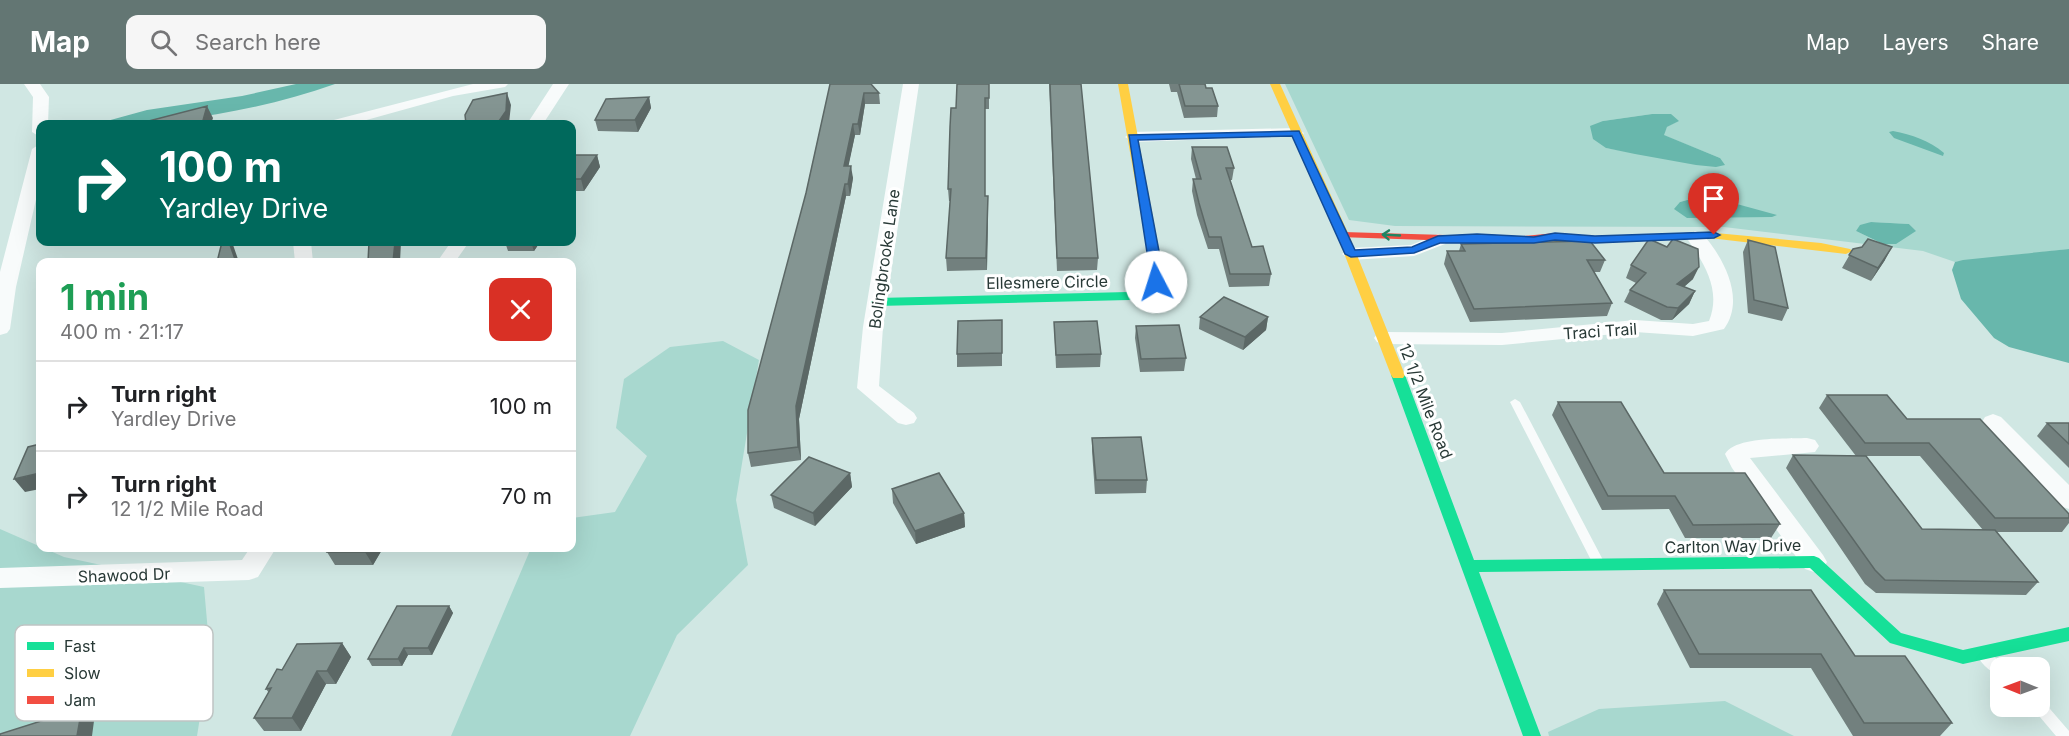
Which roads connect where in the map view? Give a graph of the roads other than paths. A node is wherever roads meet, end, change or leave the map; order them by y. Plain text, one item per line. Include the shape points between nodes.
1 (32, 84) edge
2 (500, 84) edge
3 (561, 84) edge
4 (911, 84) edge
5 (1123, 84) edge
6 (1275, 84) edge
7 (40, 120) edge
8 (350, 120) edge
9 (538, 120) edge
10 (1296, 133) junction
11 (1133, 137) junction
12 (35, 193) edge
13 (1343, 235) junction
14 (1695, 237) junction
15 (1438, 240) junction
16 (1846, 251) dead end
17 (1351, 254) junction
18 (877, 302) junction
19 (0, 329) edge
20 (1384, 338) junction
21 (1515, 402) dead end
22 (906, 418) dead end
23 (1993, 422) dead end
24 (1807, 446) dead end
25 (2069, 500) edge
26 (260, 552) edge
27 (1814, 562) junction
28 (1600, 564) junction
29 (1471, 566) junction
30 (0, 578) edge
31 (2069, 634) edge
32 (1980, 653) junction
33 (1990, 661) edge
34 (2049, 717) edge
35 (1532, 736) edge
36 (2065, 736) edge

1 - 7 street via 40,97
2 - 8 street via 452,92
3 - 9 street
4 - 18 street, Bolingbrooke Lane
5 - 11 street, Ellesmere Circle
6 - 10 street, 12 1/2 Mile Road
10 - 11 street
10 - 13 street, 12 1/2 Mile Road
11 - 18 street, Ellesmere Circle via 1156,267 1156,282 1148,291 1129,296
12 - 19 street via 6,287
15 -> 13 street
13 - 17 street, 12 1/2 Mile Road
14 - 15 street
14 - 16 street via 1738,236
14 - 20 street, Traci Trail via 1712,257 1721,282 1723,314 1717,326 1693,330 1635,326 1502,339
15 - 17 street via 1414,250
17 - 20 street, 12 1/2 Mile Road
18 - 22 street, Bolingbrooke Lane via 868,388
20 - 29 street, 12 1/2 Mile Road
21 - 28 lane
23 - 25 street
24 - 27 street via 1744,450 1737,454
26 - 30 street, Shawood Dr via 249,570
27 - 28 street, Carlton Way Drive
27 - 32 street, Carlton Way Drive via 1896,638 1963,657
28 - 29 street, Carlton Way Drive
29 - 35 street, 12 1/2 Mile Road
31 - 32 street, Carlton Way Drive
32 - 33 lane
34 - 36 lane

